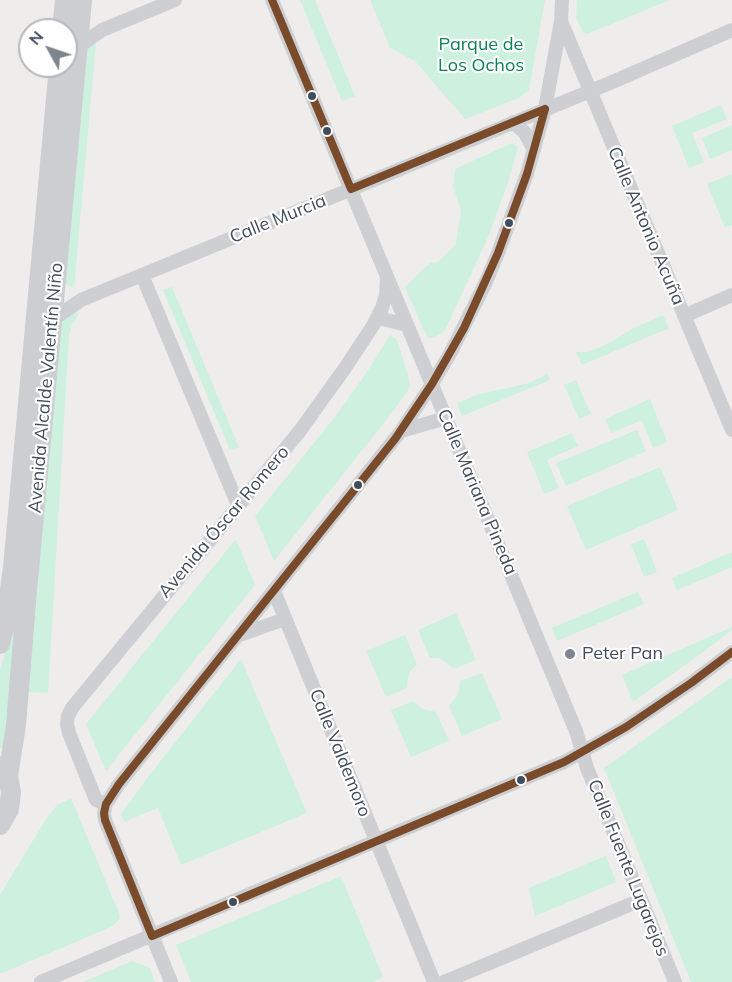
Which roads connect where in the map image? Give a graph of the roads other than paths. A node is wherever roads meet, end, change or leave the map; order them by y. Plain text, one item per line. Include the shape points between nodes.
1 (175, 0) edge
2 (272, 0) edge
3 (562, 0) edge
4 (76, 3) edge
5 (68, 18) edge
6 (77, 18) edge
7 (561, 21) junction
8 (102, 30) junction
9 (732, 30) edge
10 (78, 47) edge
11 (58, 78) edge
12 (75, 78) edge
13 (590, 91) junction
14 (545, 109) junction
15 (513, 122) junction
16 (534, 150) junction
17 (351, 189) junction
18 (142, 275) junction
19 (387, 277) junction
20 (55, 283) junction
21 (732, 295) edge
22 (76, 302) junction
23 (398, 302) junction
24 (684, 316) junction
25 (380, 317) junction
26 (52, 320) junction
27 (407, 325) junction
28 (432, 384) junction
29 (446, 418) junction
30 (732, 430) edge
31 (401, 432) junction
32 (238, 505) junction
33 (274, 591) junction
34 (285, 619) junction
35 (237, 636) junction
36 (0, 644) edge
37 (732, 652) edge
38 (583, 752) junction
39 (4, 769) edge
40 (119, 784) junction
41 (90, 785) junction
42 (106, 804) junction
43 (0, 825) edge
44 (376, 841) junction
45 (640, 900) junction
46 (152, 936) junction
47 (41, 982) edge
48 (171, 982) edge
49 (434, 982) edge
50 (444, 982) edge
51 (675, 982) edge

1 - 8 street
2 - 17 street, Calle Mariana Pineda
3 - 7 street
4 - 5 main road
4 - 6 main road, Avenida Alcalde Valentín Niño
4 - 8 street
7 - 13 street, Calle Antonio Acuña
7 - 14 street
8 - 10 street
9 - 13 street, Calle Murcia
11 - 36 main road, Avenida Alcalde Valentín Niño via 16,532
12 - 20 main road, Avenida Alcalde Valentín Niño
13 - 14 street, Calle Murcia
13 - 24 street, Calle Antonio Acuña
14 - 15 street, Calle Murcia
14 - 16 street
15 - 16 street
15 - 17 street, Calle Murcia
16 - 28 street via 486,282
17 - 18 street, Calle Murcia
17 - 19 street, Calle Mariana Pineda
18 - 22 street, Calle Murcia
18 - 32 street
19 - 23 street, Calle Mariana Pineda
19 - 25 street, Avenida Óscar Romero
20 - 22 street
20 - 26 main road, Avenida Alcalde Valentín Niño
21 - 24 street
22 - 26 street, Calle Murcia
23 - 25 street, Avenida Óscar Romero
23 - 27 street, Calle Mariana Pineda
24 - 30 street, Calle Antonio Acuña
25 - 27 street
25 - 32 street, Avenida Óscar Romero via 299,432
26 - 39 main road, Avenida Alcalde Valentín Niño via 15,725
27 - 28 street, Calle Mariana Pineda
28 - 29 street, Calle Mariana Pineda
28 - 31 street
29 - 31 street
29 - 38 street, Calle Mariana Pineda
31 - 33 street
32 - 41 street, Avenida Óscar Romero via 72,708 67,724 69,733
33 - 34 street, Calle Valdemoro
33 - 35 street
34 - 35 street
34 - 44 street, Calle Valdemoro
35 - 40 street
37 - 38 street via 626,727
38 - 44 street
38 - 45 street, Calle Fuente Lugarejos
39 - 43 main road, Avenida Alcalde Valentín Niño via 11,792 9,808
40 - 41 street
40 - 42 street
41 - 42 street via 96,800
42 - 46 street via 105,820
44 - 46 street
44 - 49 street, Calle Valdemoro
45 - 50 street
45 - 51 street, Calle Fuente Lugarejos
46 - 47 street
46 - 48 street

